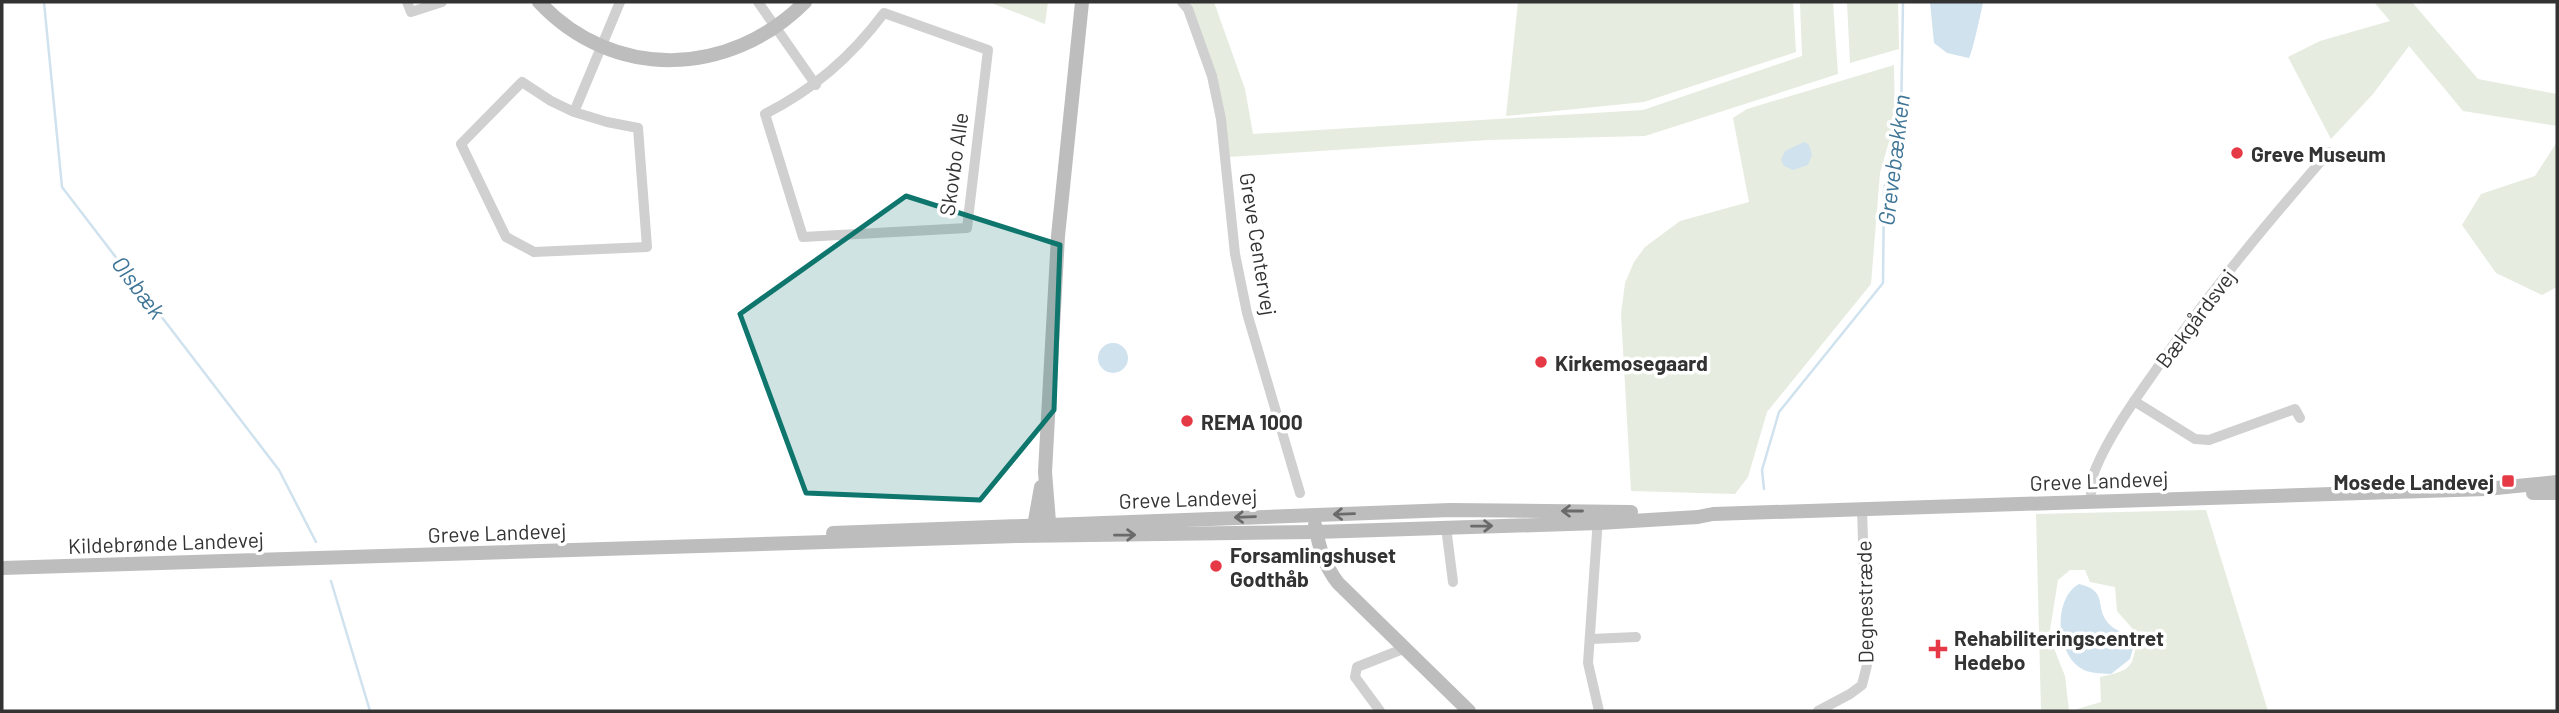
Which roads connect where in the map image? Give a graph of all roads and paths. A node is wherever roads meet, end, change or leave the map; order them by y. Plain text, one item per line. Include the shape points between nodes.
1 (407, 2) edge
2 (442, 2) edge
3 (539, 2) edge
4 (620, 2) edge
5 (758, 2) edge
6 (805, 2) edge
7 (1083, 2) edge
8 (1181, 2) edge
9 (776, 27) junction
10 (601, 47) junction
11 (816, 85) junction
12 (574, 112) junction
13 (2329, 152) dead end
14 (2134, 401) junction
15 (2300, 418) dead end
16 (1045, 472) junction
17 (2557, 482) edge
18 (2486, 489) junction
19 (2557, 492) edge
20 (1300, 493) dead end
21 (2091, 502) junction
22 (1862, 509) junction
23 (1313, 515) junction
24 (1598, 517) junction
25 (1446, 527) junction
26 (1050, 530) junction
27 (1033, 531) junction
28 (1316, 532) junction
29 (332, 558) joint
30 (2, 568) edge
31 (1453, 582) dead end
32 (1636, 637) dead end
33 (1591, 639) junction
34 (1403, 649) junction
35 (1380, 711) edge
36 (1469, 711) edge
37 (1599, 711) edge
38 (1818, 711) edge

1 - 2 street via 411,12
3 - 10 street via 575,33
4 - 10 street
5 - 9 street
6 - 9 street
7 - 16 street via 1058,236
8 - 20 street, Greve Centervej via 1188,9 1212,76 1247,313
9 - 10 street via 750,43 691,60 640,58
9 - 11 street
10 - 12 street
11 - 11 street, Skovbo Alle via 849,56 884,13 988,50 967,228 803,237 765,114
12 - 12 street via 522,82 461,144 506,237 534,252 648,247 638,128
13 - 14 street, Bækgårdsvej via 2222,280
14 - 15 street via 2195,439 2209,440 2295,409
14 - 21 street, Bækgårdsvej via 2095,471
16 - 26 street
16 - 27 street
17 - 18 street, Greve Landevej
18 - 19 street, Greve Landevej
18 - 21 street, Greve Landevej
21 - 22 street, Greve Landevej
22 - 24 street, Greve Landevej
22 - 38 street, Degnestræde via 1867,665 1862,685
24 -> 23 street, Greve Landevej via 1450,510
23 -> 26 street, Greve Landevej
23 - 28 street
25 -> 24 street, Greve Landevej
24 - 33 street
25 - 28 street, Greve Landevej
25 - 31 street
26 - 27 street, Greve Landevej
26 -> 28 street, Greve Landevej
27 - 29 street, Greve Landevej
28 - 34 street via 1332,576
29 - 30 street, Kildebrønde Landevej
32 - 33 street
33 - 37 street via 1588,663
34 - 35 street via 1357,667 1355,677
34 - 36 street

